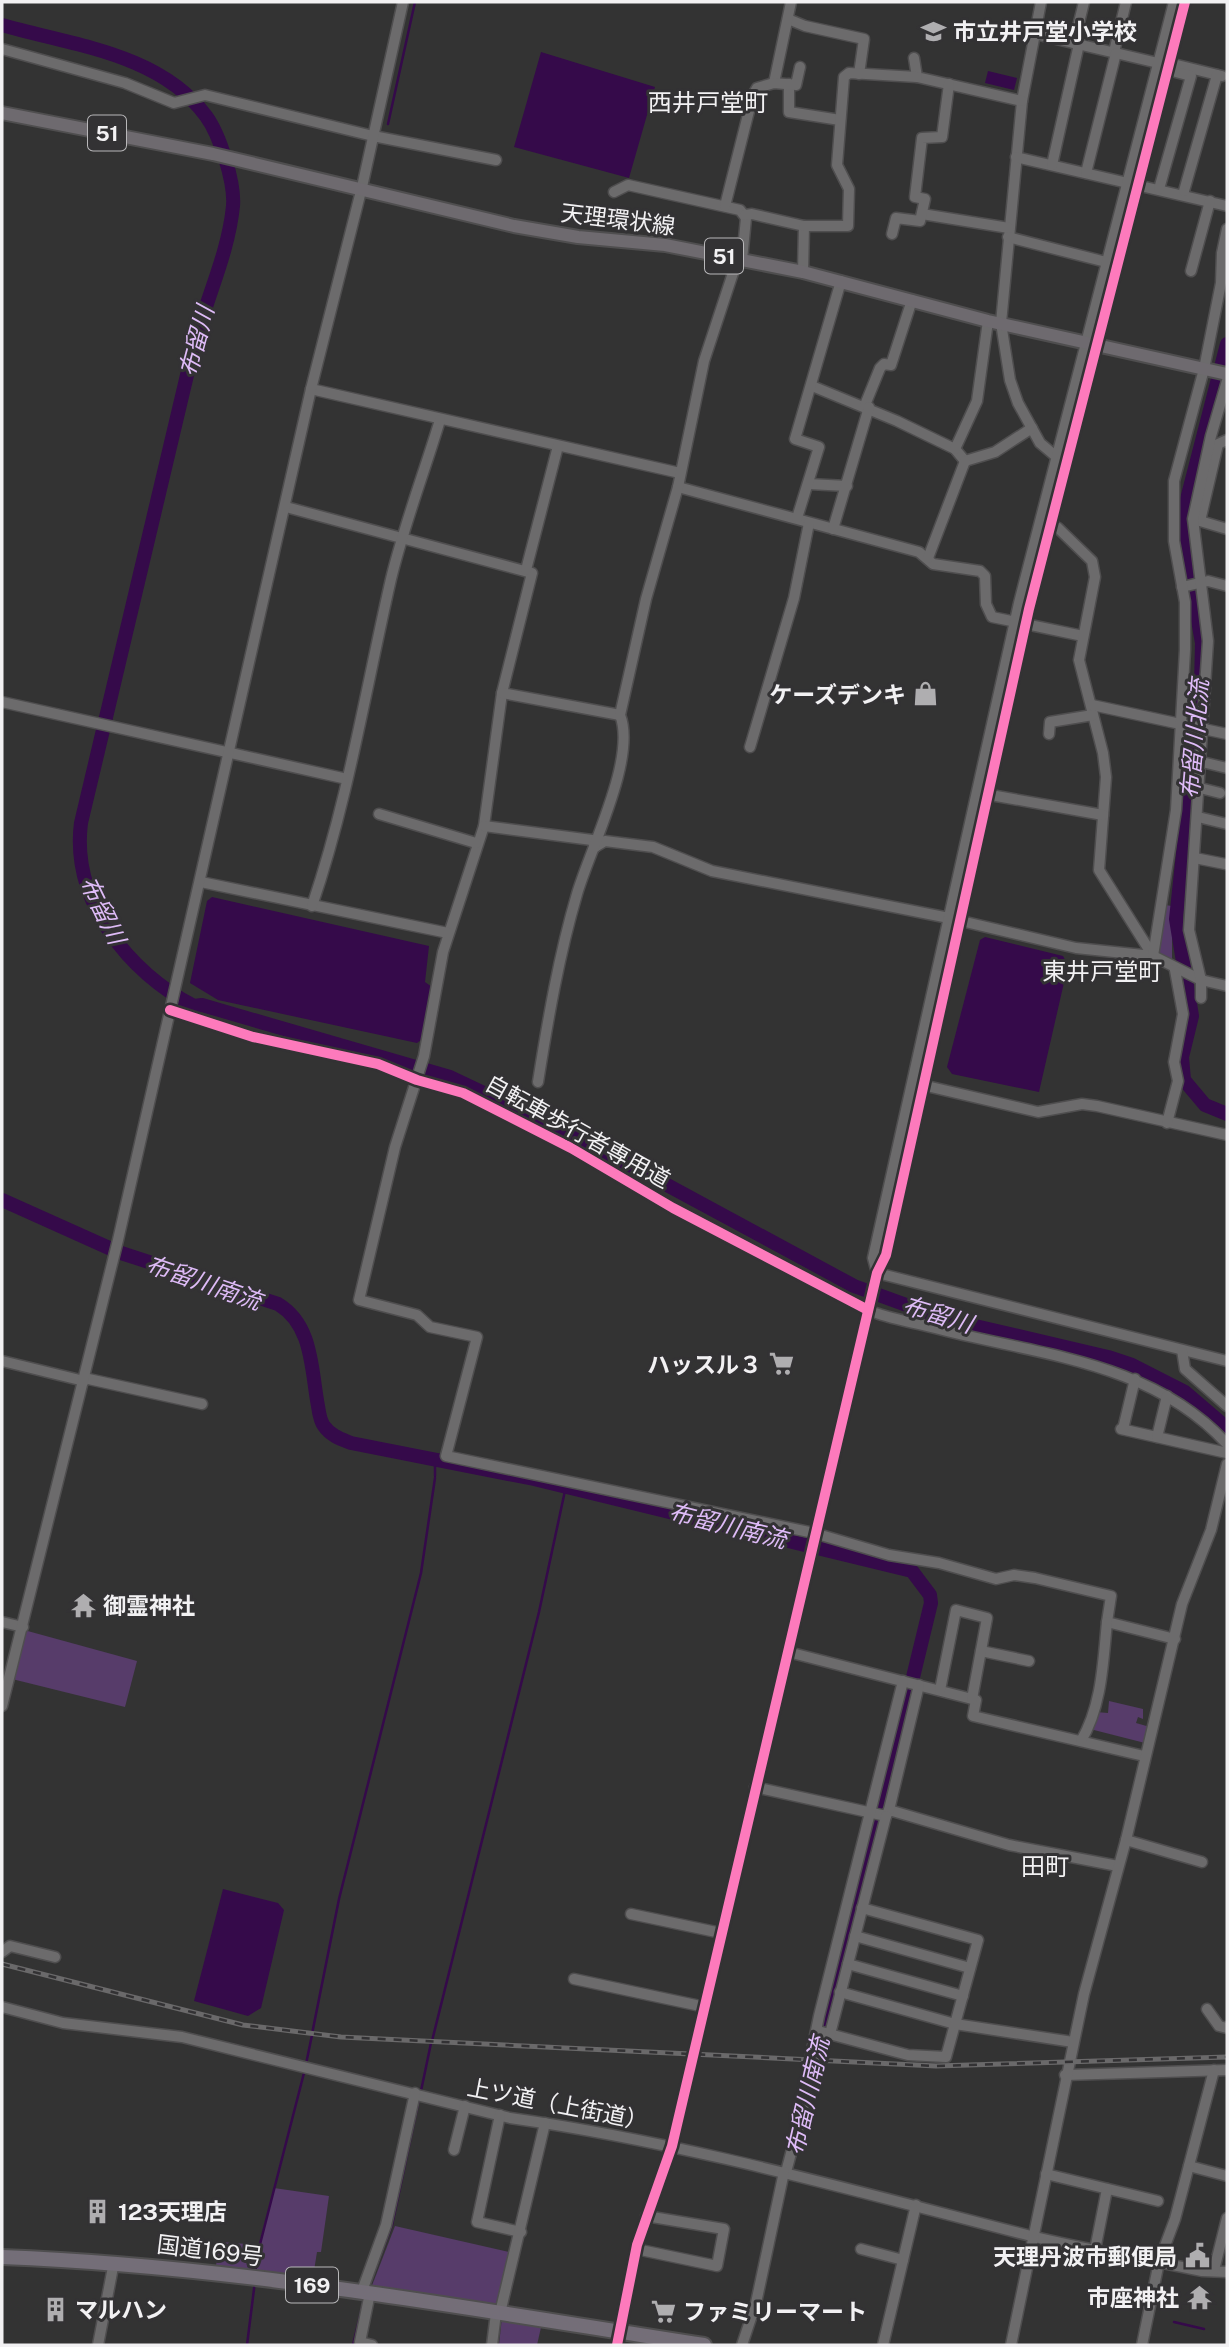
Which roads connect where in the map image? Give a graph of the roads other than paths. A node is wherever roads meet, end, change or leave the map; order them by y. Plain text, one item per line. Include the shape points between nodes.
1 (403, 2) edge
2 (791, 2) edge
3 (1041, 2) edge
4 (1084, 2) edge
5 (1126, 2) edge
6 (1174, 2) edge
7 (1185, 2) edge
8 (788, 19) junction
9 (1035, 34) junction
10 (1076, 43) junction
11 (2, 50) edge
12 (1115, 53) junction
13 (914, 58) dead end
14 (1165, 65) junction
15 (800, 67) dead end
16 (859, 74) junction
17 (917, 77) junction
18 (774, 83) junction
19 (789, 84) junction
20 (949, 84) junction
21 (1022, 101) junction
22 (2, 113) edge
23 (840, 120) junction
24 (373, 136) junction
25 (1016, 157) junction
26 (496, 160) dead end
27 (1052, 165) junction
28 (1086, 173) junction
29 (1133, 184) junction
30 (362, 187) junction
31 (1159, 189) junction
32 (1184, 191) dead end
33 (614, 192) dead end
34 (1210, 201) junction
35 (725, 205) junction
36 (1227, 206) edge
37 (922, 214) junction
38 (745, 215) junction
39 (804, 226) junction
40 (1227, 230) edge
41 (1009, 232) junction
42 (892, 234) dead end
43 (738, 259) junction
44 (1106, 262) junction
45 (1191, 271) dead end
46 (803, 272) junction
47 (841, 281) junction
48 (912, 300) junction
49 (995, 322) junction
50 (1091, 342) junction
51 (1205, 369) junction
52 (1227, 376) edge
53 (812, 386) junction
54 (311, 389) junction
55 (867, 406) junction
56 (440, 420) junction
57 (1032, 428) junction
58 (1227, 440) edge
59 (558, 446) junction
60 (955, 449) junction
61 (1061, 460) junction
62 (965, 461) junction
63 (680, 473) junction
64 (809, 484) junction
65 (847, 486) junction
66 (678, 487) junction
67 (286, 508) junction
68 (797, 518) junction
69 (1045, 521) junction
70 (809, 523) junction
71 (833, 529) junction
72 (1227, 529) edge
73 (404, 539) junction
74 (928, 558) junction
75 (526, 570) junction
76 (1201, 582) junction
77 (1227, 586) edge
78 (1183, 587) junction
79 (1019, 624) junction
80 (1083, 636) junction
81 (502, 693) junction
82 (2, 702) edge
83 (1093, 710) junction
84 (620, 715) junction
85 (1180, 721) junction
86 (1202, 727) junction
87 (1049, 734) dead end
88 (1227, 734) edge
89 (750, 747) dead end
90 (230, 754) junction
91 (1202, 761) junction
92 (1227, 768) edge
93 (347, 779) junction
94 (1200, 788) junction
95 (1220, 793) dead end
96 (983, 794) junction
97 (379, 814) dead end
98 (1103, 815) junction
99 (1198, 817) junction
100 (1227, 824) edge
101 (484, 826) junction
102 (476, 843) junction
103 (595, 847) junction
104 (1195, 858) junction
105 (1225, 864) dead end
106 (201, 881) junction
107 (312, 906) junction
108 (950, 919) junction
109 (961, 922) junction
110 (448, 933) junction
111 (1153, 956) junction
112 (1177, 970) junction
113 (1198, 978) junction
114 (1227, 986) edge
115 (1201, 998) dead end
116 (538, 1082) dead end
117 (919, 1084) junction
118 (1167, 1123) junction
119 (1227, 1135) edge
120 (876, 1275) junction
121 (869, 1307) junction
122 (1182, 1350) junction
123 (2, 1361) edge
124 (1227, 1361) edge
125 (1135, 1379) junction
126 (84, 1380) junction
127 (1167, 1396) junction
128 (202, 1404) dead end
129 (1227, 1406) edge
130 (1157, 1437) junction
131 (1227, 1444) edge
132 (1227, 1454) edge
133 (1227, 1464) edge
134 (815, 1535) junction
135 (2, 1622) edge
136 (1107, 1622) junction
137 (23, 1627) junction
138 (1175, 1639) junction
139 (981, 1651) junction
140 (788, 1652) junction
141 (1029, 1661) dead end
142 (903, 1681) junction
143 (919, 1685) junction
144 (940, 1690) junction
145 (972, 1699) junction
146 (2, 1706) edge
147 (1080, 1741) junction
148 (1144, 1756) junction
149 (755, 1787) junction
150 (871, 1812) junction
151 (888, 1813) junction
152 (1126, 1840) junction
153 (1202, 1862) dead end
154 (1118, 1866) junction
155 (862, 1908) junction
156 (631, 1914) dead end
157 (721, 1933) junction
158 (855, 1936) junction
159 (2, 1952) edge
160 (55, 1958) dead end
161 (848, 1964) junction
162 (970, 1968) junction
163 (574, 1979) dead end
164 (840, 1993) junction
165 (963, 1996) junction
166 (2, 2007) edge
167 (705, 2007) junction
168 (1207, 2009) dead end
169 (955, 2024) junction
170 (1227, 2028) edge
171 (818, 2031) junction
172 (830, 2034) junction
173 (1073, 2042) junction
174 (1214, 2070) junction
175 (1227, 2070) edge
176 (1065, 2075) junction
177 (415, 2092) junction
178 (465, 2106) junction
179 (500, 2115) junction
180 (545, 2123) junction
181 (672, 2147) junction
182 (454, 2150) dead end
183 (1189, 2166) junction
184 (785, 2172) junction
185 (1046, 2174) junction
186 (1227, 2176) edge
187 (1107, 2189) junction
188 (1158, 2201) dead end
189 (916, 2205) junction
190 (646, 2216) junction
191 (1227, 2218) edge
192 (521, 2232) junction
193 (1033, 2236) junction
194 (636, 2249) junction
195 (861, 2249) dead end
196 (1095, 2250) junction
197 (2, 2257) edge
198 (903, 2260) junction
199 (114, 2262) junction
200 (1159, 2262) junction
201 (1214, 2270) junction
202 (1227, 2272) edge
203 (366, 2292) junction
204 (498, 2313) junction
205 (618, 2339) edge
206 (98, 2345) edge
207 (372, 2345) edge
208 (492, 2345) edge
209 (704, 2345) edge
210 (742, 2345) edge
211 (883, 2345) edge
212 (1011, 2345) edge
213 (1142, 2345) edge

1 - 24 street
2 - 8 street
3 - 9 street
4 - 10 street
5 - 12 street
6 - 14 street
7 - 14 street
8 - 16 street via 864,39
8 - 18 street
9 - 10 street
9 - 21 street
10 - 12 street
10 - 27 street
11 - 24 street via 125,83 174,103 205,95
12 - 14 street
12 - 28 street
13 - 17 street
14 - 29 street
14 - 31 street via 1191,76
14 - 32 street via 1220,76
15 - 19 street via 796,85
16 - 17 street
16 - 23 street via 845,77
17 - 20 street
18 - 19 street
18 - 35 street via 757,88 753,95
19 - 23 street via 789,112
20 - 21 street
20 - 37 street via 942,137 922,138 915,197 925,199
21 - 25 street
22 - 30 main road, 天理環状線 / 51
23 - 39 street via 836,165 849,189 848,226
24 - 26 street
24 - 30 street
25 - 27 street
25 - 41 street
27 - 28 street
28 - 29 street
29 - 31 street
29 - 44 street
29 - 50 street
30 - 43 main road, 天理環状線 / 51 via 514,226
30 - 54 street
31 - 34 street
33 - 35 street via 628,185
34 - 36 street
34 - 45 street
35 - 38 street
37 - 41 street
37 - 42 street via 918,222 896,218
38 - 39 street
38 - 43 street
39 - 46 street
40 - 51 street
41 - 44 street
41 - 49 street
43 - 46 main road, 天理環状線 / 51
43 - 63 street via 704,361
44 - 50 street
46 - 47 main road, 天理環状線 / 51
47 - 48 main road, 天理環状線 / 51
47 - 53 street
48 - 49 main road, 天理環状線 / 51
48 - 55 street via 891,365 880,368
49 - 50 main road, 天理環状線 / 51
49 - 57 street via 1010,380
49 - 60 street via 977,401
50 - 51 main road, 天理環状線 / 51
50 - 61 street
51 - 52 main road, 天理環状線 / 51
51 - 78 street via 1174,481 1174,541
52 - 76 street via 1195,504
53 - 55 street
53 - 64 street via 795,439 819,447
54 - 56 street
54 - 67 street
55 - 60 street
55 - 65 street
56 - 59 street
56 - 73 street
57 - 61 street via 1040,443
57 - 62 street via 995,452
58 - 72 street via 1218,444 1200,522
59 - 63 street
59 - 75 street
60 - 62 street
61 - 69 street
62 - 74 street
63 - 66 street
64 - 65 street
64 - 68 street
65 - 71 street
66 - 68 street
66 - 84 street
67 - 73 street
67 - 90 street
68 - 70 street
69 - 79 street
69 - 80 street via 1092,561 1095,587
70 - 71 street
70 - 89 street via 793,598
71 - 74 street
73 - 75 street
73 - 93 street
74 - 79 street via 933,564 980,571 985,576 988,612
75 - 81 street via 531,573
76 - 77 street
76 - 78 street
76 - 86 street via 1208,641
78 - 85 street via 1186,618
79 - 80 street
79 - 96 street
80 - 83 street via 1079,670
81 - 84 street
81 - 101 street
82 - 90 street
83 - 85 street
83 - 87 street via 1050,722
83 - 98 street via 1106,777
84 - 103 street via 625,728 618,773
85 - 86 street
85 - 111 street via 1176,810
86 - 88 street
86 - 91 street
90 - 93 street
90 - 106 street
91 - 92 street
91 - 94 street
93 - 107 street
94 - 95 street
94 - 99 street
96 - 98 street
96 - 108 street
96 - 109 street
97 - 102 street
98 - 111 street via 1100,870
99 - 100 street
99 - 104 street
101 - 102 street
101 - 103 street via 592,840
102 - 110 street
103 - 108 street via 604,841 653,847 712,871
103 - 116 street via 577,893 548,1014
104 - 105 street
104 - 113 street via 1189,930
106 - 107 street
106 - 126 street
107 - 110 street
108 - 109 street
108 - 117 street
109 - 111 street via 1076,948
109 - 117 street
110 - 134 street via 419,1077 395,1147 359,1300 417,1315 430,1327 477,1337 446,1456
111 - 112 street
112 - 113 street
112 - 118 street via 1183,1014 1174,1062 1178,1081
113 - 114 street
113 - 115 street
117 - 118 street via 1038,1112 1082,1104
117 - 120 street via 886,1255
118 - 119 street
120 - 121 street
120 - 122 street
121 - 125 street
121 - 134 street
122 - 124 street
122 - 129 street via 1185,1369
123 - 126 street
125 - 127 street
125 - 130 street via 1122,1429
126 - 128 street
126 - 137 street
127 - 130 street
127 - 131 street
130 - 132 street
133 - 138 street
134 - 136 street via 996,1579 1014,1575 1035,1578 1111,1596
134 - 140 street
135 - 137 street
136 - 138 street
136 - 147 street via 1101,1685 1091,1724
137 - 146 street
138 - 148 street
139 - 141 street
139 - 144 street via 987,1618 957,1611
139 - 145 street
140 - 142 street
140 - 149 street
142 - 143 street
142 - 150 street
143 - 144 street
143 - 151 street
144 - 145 street
145 - 147 street via 976,1700 973,1716
147 - 148 street
148 - 152 street
149 - 150 street
149 - 157 street
150 - 151 street
150 - 171 street
151 - 154 street via 1009,1845
151 - 155 street
152 - 153 street
152 - 154 street
154 - 173 street
155 - 158 street
155 - 162 street via 978,1940
156 - 157 street
157 - 167 street
158 - 161 street
158 - 162 street
159 - 160 street via 10,1947
161 - 164 street
161 - 165 street
162 - 165 street
163 - 167 street
164 - 169 street
164 - 172 street
165 - 169 street
166 - 177 street, 上ツ道（上街道） via 63,2023 179,2037
167 - 181 street
168 - 170 street via 1219,2026
169 - 172 street via 946,2057 908,2055
169 - 173 street
171 - 172 street
171 - 184 street via 810,2060 811,2078
173 - 176 street
174 - 175 street
174 - 176 street
174 - 183 street
176 - 185 street
177 - 178 street, 上ツ道（上街道）
177 - 203 street
178 - 179 street, 上ツ道（上街道）
178 - 182 street
179 - 180 street, 上ツ道（上街道）
179 - 192 street via 477,2222
180 - 181 street, 上ツ道（上街道）
180 - 192 street
181 - 184 street, 上ツ道（上街道）
181 - 190 street
183 - 186 street
183 - 200 street
184 - 189 street, 上ツ道（上街道）
184 - 210 street
185 - 187 street
185 - 193 street
187 - 188 street
187 - 196 street
189 - 193 street, 上ツ道（上街道）
189 - 198 street
190 - 194 street
190 - 194 street via 724,2229 717,2266
191 - 201 street
192 - 204 street
193 - 196 street, 上ツ道（上街道）
193 - 212 street
194 - 205 street
195 - 198 street
196 - 200 street, 上ツ道（上街道）
197 - 199 highway, 国道169号 / 169
198 - 211 street
199 - 203 highway, 国道169号 / 169
199 - 206 street
200 - 201 street, 上ツ道（上街道）
200 - 213 street
201 - 202 street, 上ツ道（上街道）
203 - 204 highway, 国道169号 / 169
203 - 207 street via 360,2342
204 - 205 highway, 国道169号 / 169
204 - 208 street
205 - 209 highway, 国道169号

